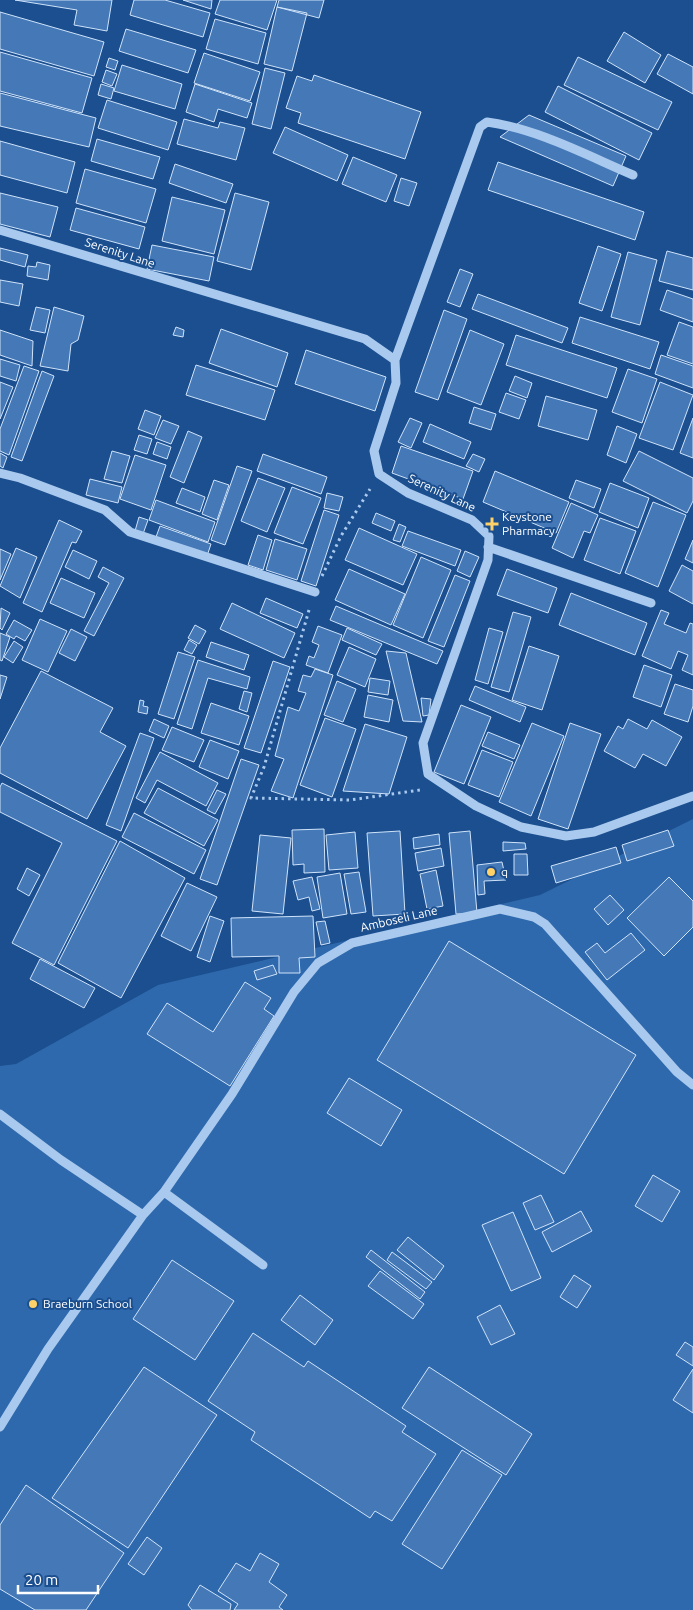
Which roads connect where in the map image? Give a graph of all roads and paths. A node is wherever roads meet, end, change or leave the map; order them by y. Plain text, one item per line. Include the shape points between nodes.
1 (633, 174) dead end
2 (0, 230) edge
3 (395, 360) junction
4 (0, 473) edge
5 (379, 474) junction
6 (488, 547) junction
7 (314, 592) junction
8 (651, 603) dead end
9 (449, 786) junction
10 (693, 796) edge
11 (693, 1085) edge
12 (0, 1114) edge
13 (164, 1192) junction
14 (143, 1215) junction
15 (263, 1265) dead end
16 (0, 1427) edge

1 - 3 street via 540,135 487,122 480,127
2 - 3 street, Serenity Lane via 365,339
3 - 5 street via 396,383 374,451
4 - 7 street via 105,510 130,532
5 - 6 street, Serenity Lane via 408,493 472,520 488,536
5 - 7 path via 341,536
6 - 8 street
6 - 9 street via 488,560 423,743 428,774
7 - 9 path via 264,767 251,798 350,800
9 - 10 street via 476,806 521,827 566,836 594,832
11 - 13 street, Amboseli Lane via 677,1072 545,924 534,916 500,909 352,943 318,963 294,992 232,1094
12 - 14 street
13 - 14 street, Amboseli Lane
13 - 15 street
14 - 16 street, Amboseli Lane via 48,1349

